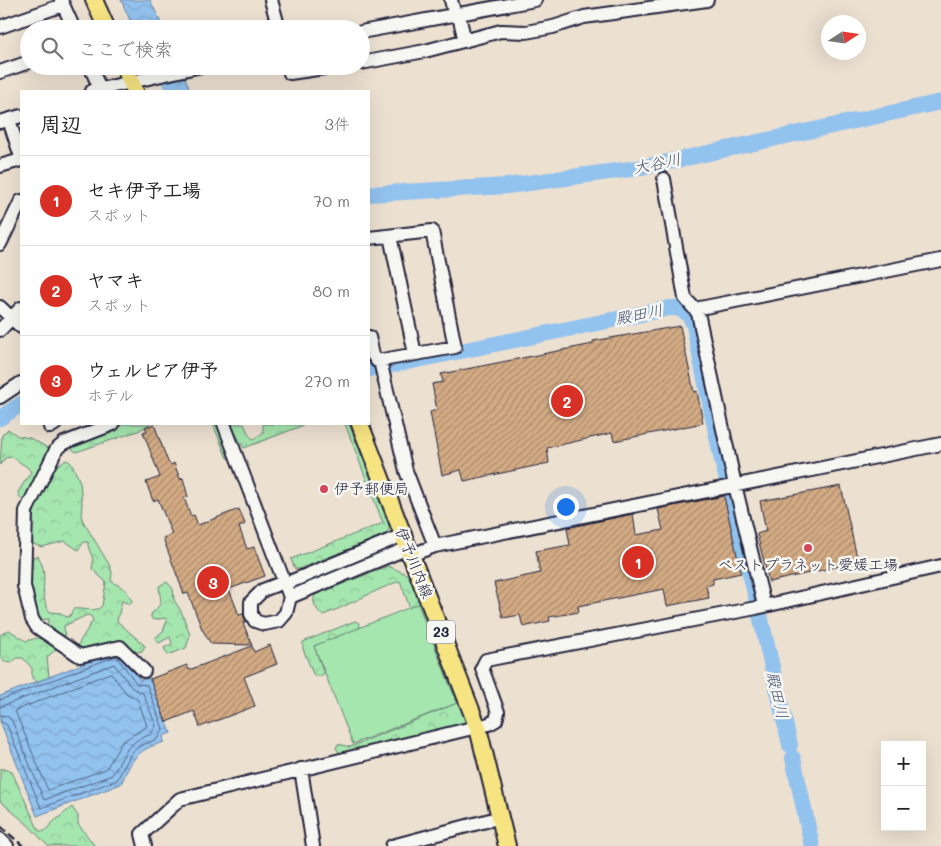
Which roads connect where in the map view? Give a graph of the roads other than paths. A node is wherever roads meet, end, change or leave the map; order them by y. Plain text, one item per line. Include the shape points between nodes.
1 (94, 0) edge
2 (271, 0) edge
3 (451, 0) edge
4 (536, 0) edge
5 (707, 0) edge
6 (62, 2) edge
7 (457, 16) junction
8 (70, 20) edge
9 (103, 20) edge
10 (277, 20) edge
11 (0, 27) edge
12 (370, 30) edge
13 (465, 41) junction
14 (370, 61) edge
15 (20, 65) edge
16 (0, 72) edge
17 (93, 75) edge
18 (156, 75) edge
19 (133, 79) edge
20 (97, 90) edge
21 (10, 119) edge
22 (20, 154) edge
23 (20, 158) edge
24 (0, 166) edge
25 (664, 180) dead end
26 (20, 204) edge
27 (390, 236) junction
28 (370, 238) edge
29 (0, 244) edge
30 (941, 260) edge
31 (0, 307) edge
32 (695, 309) junction
33 (17, 323) edge
34 (0, 330) edge
35 (370, 342) edge
36 (415, 354) junction
37 (380, 361) junction
38 (20, 384) edge
39 (0, 397) edge
40 (110, 425) edge
41 (224, 425) edge
42 (360, 425) edge
43 (941, 444) edge
44 (735, 485) junction
45 (407, 546) junction
46 (435, 546) junction
47 (941, 566) edge
48 (284, 583) junction
49 (290, 597) junction
50 (764, 605) junction
51 (144, 671) dead end
52 (478, 728) junction
53 (301, 770) junction
54 (500, 817) junction
55 (0, 839) edge
56 (8, 846) edge
57 (145, 846) edge
58 (313, 846) edge
59 (392, 846) edge
60 (507, 846) edge

1 - 9 main road
2 - 10 street
3 - 7 street
4 - 7 street
5 - 13 street via 584,17 526,32 501,31
6 - 8 street
6 - 11 street
7 - 12 street
7 - 13 street
13 - 14 street
15 - 16 street
17 - 20 street
18 - 19 street
19 - 20 street
21 - 22 street
23 - 24 street
25 - 32 street via 685,298
26 - 29 street
27 - 28 street
27 - 36 street
27 - 36 street via 432,231 455,347
30 - 32 street
31 - 33 street
32 - 44 street
33 - 34 street
35 - 37 street via 373,356
36 - 37 street
37 - 46 street via 406,471
38 - 39 street
40 - 51 street via 64,443 56,450 26,511 24,586 32,619 42,632 80,656 120,647
41 - 48 street
42 - 45 main road, 伊予川内線 / 23
43 - 44 street
44 - 46 street
44 - 50 street
45 - 46 street
45 - 48 street
45 - 49 street
45 - 52 main road, 伊予川内線 / 23
47 - 50 street
48 - 49 street
48 - 49 street via 258,593 250,608 252,618 264,624 279,621 286,613
50 - 52 street via 486,660 482,668 498,717
52 - 53 street
52 - 54 main road, 伊予川内線 / 23
53 - 57 street via 180,800 142,834
53 - 58 street
54 - 59 street
54 - 60 main road, 伊予川内線 / 23
55 - 56 street

